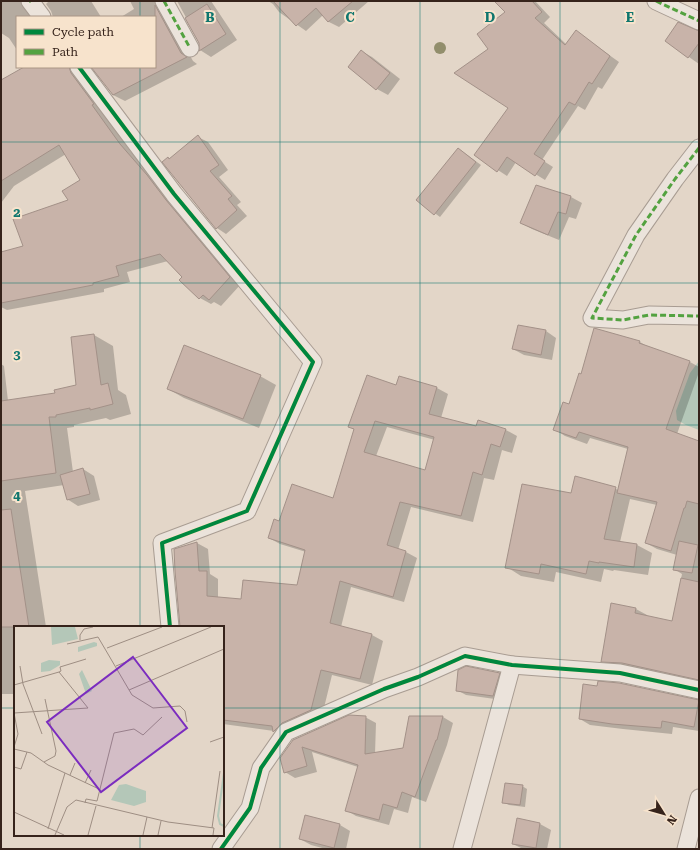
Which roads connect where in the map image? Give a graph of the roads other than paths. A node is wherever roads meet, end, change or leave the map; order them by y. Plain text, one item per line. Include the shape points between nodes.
1 (31, 1) edge
2 (164, 1) edge
3 (656, 1) edge
4 (41, 16) edge
5 (699, 21) edge
6 (190, 48) dead end
7 (80, 68) edge
8 (699, 148) edge
9 (699, 316) edge
10 (170, 626) edge
11 (512, 665) junction
12 (699, 690) edge
13 (699, 798) edge
14 (221, 849) edge
15 (462, 849) edge
16 (686, 849) edge

1 - 4 street
2 - 6 street
3 - 5 street
7 - 10 street via 174,194 313,362 247,511 162,542
8 - 9 street via 636,235 592,318 623,320 649,315
11 - 12 street via 620,672
11 - 14 street via 465,656 286,732 261,768 250,808
11 - 15 street
13 - 16 street

